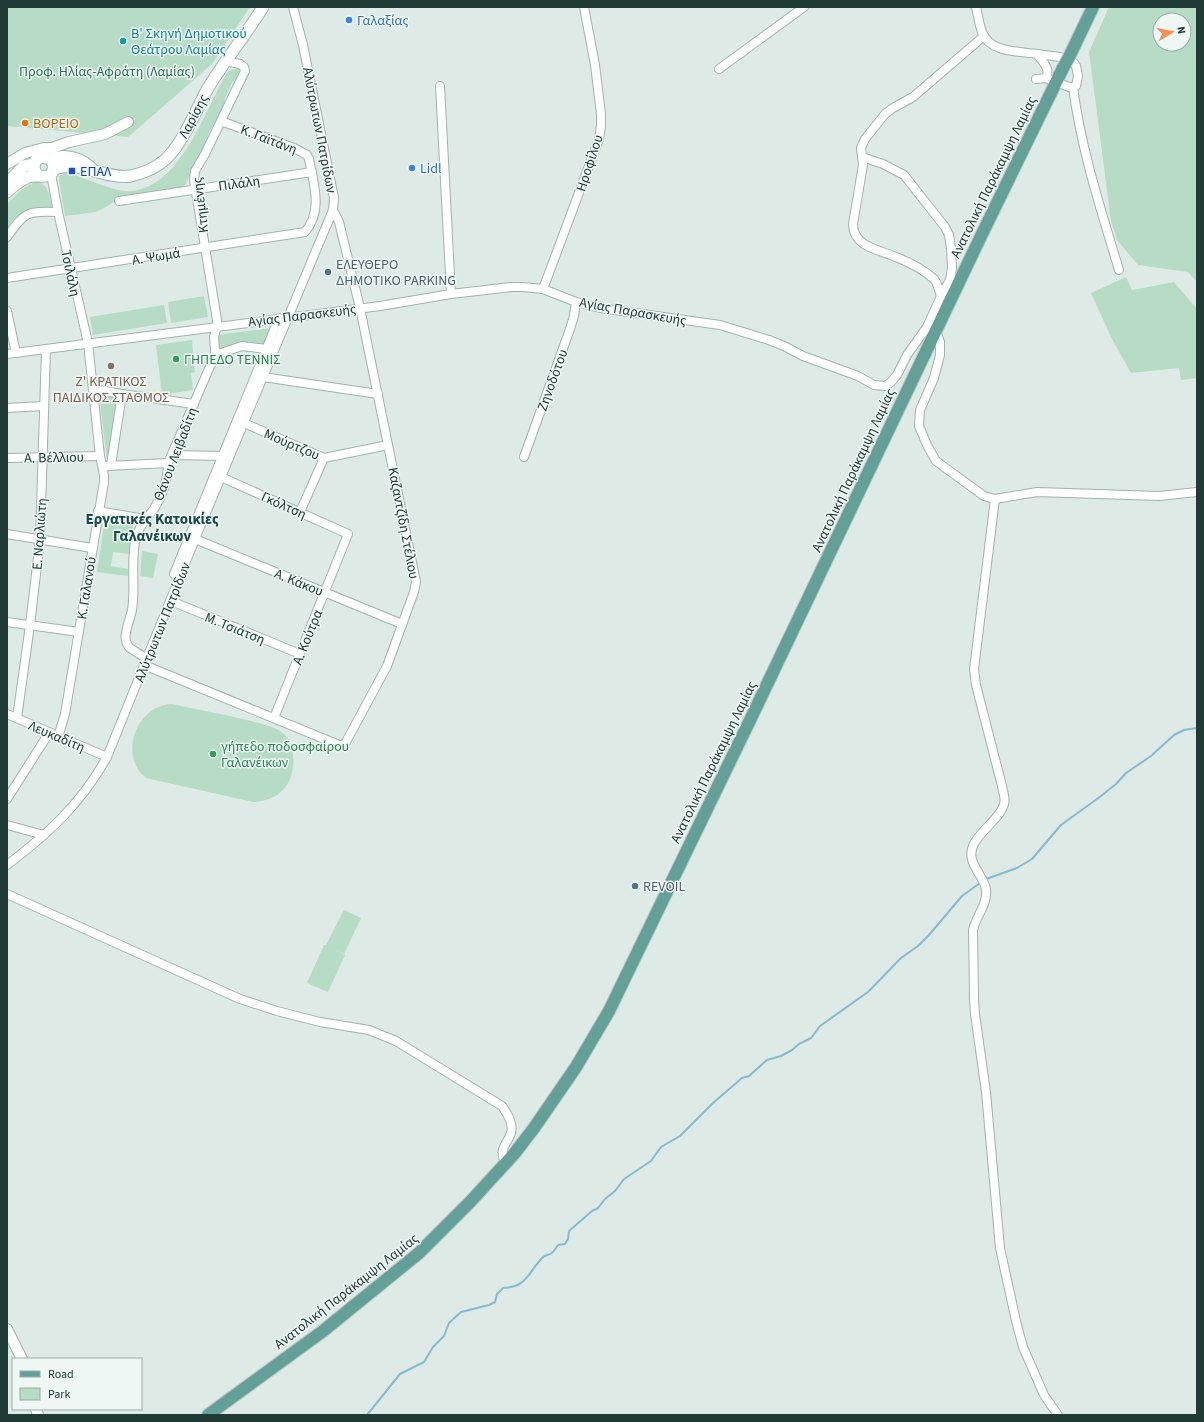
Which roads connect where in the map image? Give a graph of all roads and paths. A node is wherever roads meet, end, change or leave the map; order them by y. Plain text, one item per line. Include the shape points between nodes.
1 (263, 7) edge
2 (293, 7) edge
3 (584, 7) edge
4 (804, 7) edge
5 (976, 7) edge
6 (1093, 7) edge
7 (984, 36) junction
8 (1038, 54) junction
9 (225, 61) junction
10 (719, 68) dead end
11 (1036, 79) dead end
12 (1051, 80) junction
13 (440, 86) dead end
14 (1073, 87) junction
15 (221, 121) junction
16 (128, 122) dead end
17 (862, 158) junction
18 (44, 163) junction
19 (7, 164) edge
20 (312, 172) junction
21 (7, 183) edge
22 (196, 189) junction
23 (7, 192) edge
24 (119, 201) dead end
25 (333, 210) junction
26 (58, 212) junction
27 (304, 232) joint
28 (7, 237) edge
29 (205, 248) junction
30 (71, 269) junction
31 (1119, 270) dead end
32 (7, 278) edge
33 (543, 289) junction
34 (451, 294) junction
35 (943, 300) junction
36 (576, 302) junction
37 (360, 308) junction
38 (7, 311) edge
39 (289, 317) junction
40 (280, 318) junction
41 (218, 326) junction
42 (936, 331) junction
43 (88, 343) junction
44 (267, 348) junction
45 (46, 349) junction
46 (16, 353) junction
47 (7, 354) edge
48 (215, 355) junction
49 (264, 377) junction
50 (93, 389) junction
51 (122, 394) junction
52 (378, 394) junction
53 (194, 404) junction
54 (44, 406) junction
55 (7, 408) edge
56 (244, 423) junction
57 (388, 445) junction
58 (173, 455) junction
59 (43, 456) junction
60 (100, 456) junction
61 (223, 456) junction
62 (524, 457) dead end
63 (7, 458) edge
64 (324, 458) junction
65 (168, 463) junction
66 (107, 466) junction
67 (221, 477) junction
68 (1197, 492) edge
69 (995, 498) junction
70 (98, 511) junction
71 (300, 512) junction
72 (145, 519) junction
73 (347, 532) joint
74 (7, 534) edge
75 (195, 539) junction
76 (40, 540) junction
77 (92, 548) junction
78 (174, 574) dead end
79 (325, 592) junction
80 (171, 601) junction
81 (7, 622) edge
82 (402, 624) junction
83 (30, 626) junction
84 (79, 632) junction
85 (300, 654) junction
86 (145, 662) junction
87 (7, 714) edge
88 (17, 718) junction
89 (274, 718) junction
90 (49, 733) junction
91 (58, 737) junction
92 (339, 745) joint
93 (107, 757) junction
94 (7, 799) edge
95 (7, 825) edge
96 (44, 835) junction
97 (7, 865) edge
98 (7, 894) edge
99 (506, 1164) junction
100 (7, 1329) edge
101 (22, 1358) edge
102 (208, 1415) edge
103 (1058, 1415) edge

1 - 9 main road, Λαρίσης
2 - 25 street, Αλύτρωτων Πατρίδων via 333,191
3 - 33 street, Ηροφίλου via 595,64 601,126 590,166
4 - 10 street
5 - 7 street
6 - 12 main road, Ανατολική Παράκαμψη Λαμίας via 1066,62
7 - 8 street via 996,47
7 - 17 street via 913,98 886,114 863,142
8 - 12 street
8 - 14 street via 1060,57 1074,63 1078,80
9 - 15 street, Κτημένης via 240,64 245,71
9 - 18 main road, Λαρίσης via 177,145 161,163 148,171 113,176 93,170 87,163 74,158 57,156
11 - 12 street
12 - 14 street
12 - 35 main road, Ανατολική Παράκαμψη Λαμίας
13 - 34 street
14 - 31 street via 1082,136
15 - 20 street, Κ. Γαϊτάνη via 302,152 307,155
15 - 22 street, Κτημένης via 196,171
16 - 18 street via 105,134 69,142
17 - 35 street via 883,164 904,175 948,232 952,272
17 - 35 street via 853,224 855,234 866,246 902,259 932,278
18 - 19 street via 19,155
18 - 21 main road, Λαρίσης via 24,166
18 - 23 main road, Λαρίσης
18 - 26 street, Τσιλάλη
20 - 22 street, Πιλάλη
20 - 27 street, Κ. Γαϊτάνη via 316,211
22 - 24 street, Πιλάλη
22 - 29 street, Κτημένης
25 - 37 street, Καζαντζίδη Στέλιου via 339,222
25 - 39 street, Αλύτρωτων Πατρίδων
26 - 28 street via 25,215
26 - 30 street, Τσιλάλη
27 - 29 street, Α. Ψωμά
29 - 30 street, Α. Ψωμά
29 - 41 street, Κτημένης
30 - 32 street, Α. Ψωμά
30 - 43 street, Τσιλάλη
33 - 34 street, Αγίας Παρασκευής via 511,287
33 - 36 street, Αγίας Παρασκευής
34 - 37 street, Αγίας Παρασκευής
35 - 36 street, Αγίας Παρασκευής via 897,375 882,387 736,329
35 - 42 main road, Ανατολική Παράκαμψη Λαμίας
36 - 62 street, Ζηνοδότου via 570,329
37 - 39 street, Αγίας Παρασκευής
37 - 52 street, Καζαντζίδη Στέλιου
38 - 46 street
39 - 40 street, Αγίας Παρασκευής
39 - 49 street, Αλύτρωτων Πατρίδων
40 - 41 street, Αγίας Παρασκευής
40 - 44 street
41 - 43 street, Αγίας Παρασκευής
41 - 48 street, Θάνου Λειβαδίτη via 214,333
42 - 69 street via 940,342 940,355 919,415 921,432 932,456 940,465 984,496
42 - 99 main road, Ανατολική Παράκαμψη Λαμίας via 609,1011 558,1094
43 - 45 street, Αγίας Παρασκευής
43 - 50 street, Κ. Γαλανού
44 - 48 street via 242,346
44 - 61 street
45 - 46 street, Αγίας Παρασκευής
45 - 54 street, Ε. Ναρλιώτη
46 - 47 street, Αγίας Παρασκευής
48 - 53 street, Θάνου Λειβαδίτη
49 - 52 street
49 - 56 street, Αλύτρωτων Πατρίδων
50 - 51 street
50 - 60 street, Κ. Γαλανού
51 - 53 street
51 - 66 street
52 - 57 street, Καζαντζίδη Στέλιου
53 - 58 street, Θάνου Λειβαδίτη
54 - 55 street
54 - 59 street, Ε. Ναρλιώτη
56 - 64 street, Μούρτζου
56 - 67 street, Αλύτρωτων Πατρίδων
57 - 64 street, Μούρτζου
57 - 82 street, Καζαντζίδη Στέλιου via 416,582
58 - 61 street
58 - 65 street, Θάνου Λειβαδίτη
59 - 60 street, Α. Βέλλιου
59 - 63 street, Α. Βέλλιου
59 - 76 street, Ε. Ναρλιώτη
60 - 66 street, Κ. Γαλανού
61 - 78 street
64 - 71 street
65 - 66 street
65 - 72 street, Θάνου Λειβαδίτη via 166,485 155,508
66 - 70 street, Κ. Γαλανού
67 - 71 street, Γκόλτση
67 - 75 street, Αλύτρωτων Πατρίδων
68 - 69 street via 1159,496 1037,492
69 - 103 street via 974,669 1005,801 1001,811 977,838 971,851 972,860 984,881 986,894 973,930 974,998 1000,1248 1023,1347 1044,1395
70 - 72 street
70 - 77 street, Κ. Γαλανού
71 - 73 street, Γκόλτση
72 - 86 street, Θάνου Λειβαδίτη via 136,537 132,604 126,636 128,646
73 - 79 street, Α. Κούτρα
74 - 76 street
75 - 79 street, Α. Κάκου
75 - 80 street, Αλύτρωτων Πατρίδων
76 - 77 street
76 - 83 street, Ε. Ναρλιώτη
77 - 84 street, Κ. Γαλανού
79 - 82 street, Α. Κάκου
79 - 85 street, Α. Κούτρα
80 - 85 street, Μ. Τσιάτση
80 - 86 street, Αλύτρωτων Πατρίδων
81 - 83 street
82 - 92 street, Καζαντζίδη Στέλιου via 381,678 346,742
83 - 84 street
83 - 88 street, Ε. Ναρλιώτη
84 - 91 street, Κ. Γαλανού via 65,714
85 - 89 street, Α. Κούτρα
86 - 89 street, Θάνου Λειβαδίτη
86 - 93 street, Αλύτρωτων Πατρίδων
87 - 88 street, Λευκαδίτη
88 - 90 street, Λευκαδίτη
89 - 92 street, Θάνου Λειβαδίτη
90 - 91 street, Λευκαδίτη
90 - 94 street
91 - 93 street, Λευκαδίτη
93 - 96 street, Αλύτρωτων Πατρίδων via 75,805
95 - 96 street
96 - 97 street, Αλύτρωτων Πατρίδων
98 - 99 street via 246,1001 320,1022 369,1030 396,1041 502,1106 512,1125 510,1139 503,1147 502,1154
99 - 102 main road, Ανατολική Παράκαμψη Λαμίας via 439,1234 400,1270 323,1331
100 - 101 street

